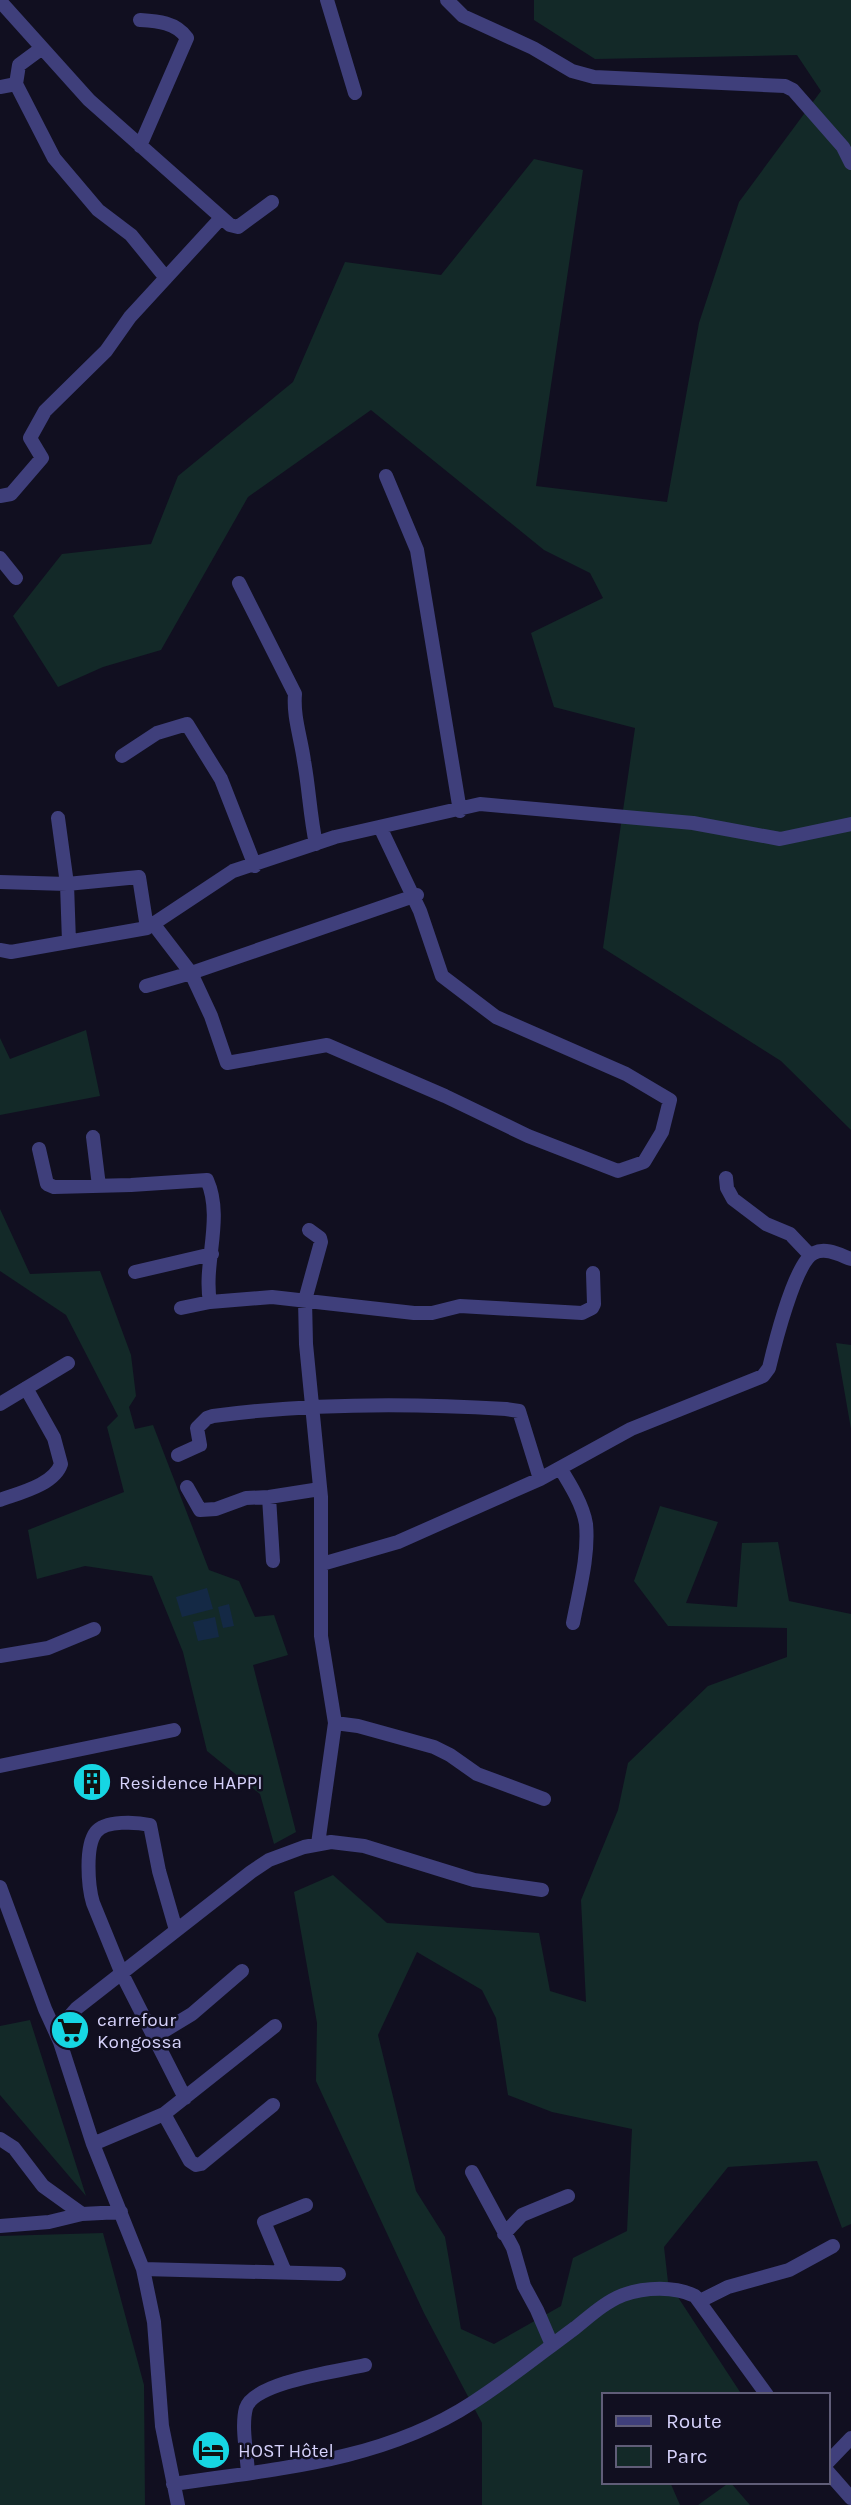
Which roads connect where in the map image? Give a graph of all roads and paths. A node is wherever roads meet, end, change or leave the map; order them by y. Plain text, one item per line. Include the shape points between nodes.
1 (327, 0) edge
2 (447, 0) edge
3 (0, 1) edge
4 (140, 20) dead end
5 (42, 48) junction
6 (16, 84) junction
7 (0, 87) edge
8 (355, 93) dead end
9 (140, 146) junction
10 (851, 163) edge
11 (272, 202) dead end
12 (221, 218) junction
13 (166, 278) junction
14 (386, 476) dead end
15 (0, 496) edge
16 (0, 558) edge
17 (16, 578) dead end
18 (239, 583) dead end
19 (122, 756) dead end
20 (459, 810) junction
21 (58, 818) dead end
22 (851, 824) edge
23 (380, 827) junction
24 (316, 844) junction
25 (255, 865) junction
26 (0, 882) edge
27 (67, 884) junction
28 (415, 896) junction
29 (152, 929) junction
30 (69, 942) junction
31 (0, 950) edge
32 (191, 973) junction
33 (145, 986) dead end
34 (93, 1137) dead end
35 (39, 1149) dead end
36 (726, 1178) dead end
37 (99, 1186) junction
38 (309, 1230) dead end
39 (212, 1254) junction
40 (810, 1255) junction
41 (851, 1259) edge
42 (135, 1272) dead end
43 (593, 1273) dead end
44 (305, 1300) junction
45 (209, 1302) junction
46 (181, 1308) dead end
47 (68, 1363) dead end
48 (26, 1388) junction
49 (0, 1404) edge
50 (310, 1407) junction
51 (178, 1455) dead end
52 (560, 1468) junction
53 (540, 1479) junction
54 (187, 1486) dead end
55 (320, 1489) junction
56 (270, 1497) junction
57 (0, 1500) edge
58 (273, 1561) dead end
59 (323, 1564) junction
60 (573, 1623) dead end
61 (93, 1629) dead end
62 (0, 1656) edge
63 (335, 1723) junction
64 (174, 1730) dead end
65 (0, 1766) edge
66 (544, 1798) dead end
67 (318, 1844) junction
68 (0, 1886) edge
69 (542, 1889) dead end
70 (176, 1930) junction
71 (242, 1971) dead end
72 (122, 1973) junction
73 (275, 2026) dead end
74 (154, 2037) junction
75 (60, 2042) junction
76 (185, 2098) junction
77 (273, 2105) dead end
78 (164, 2114) junction
79 (0, 2139) edge
80 (93, 2144) junction
81 (471, 2172) dead end
82 (568, 2196) dead end
83 (306, 2205) dead end
84 (121, 2213) junction
85 (82, 2214) junction
86 (0, 2226) edge
87 (504, 2234) junction
88 (833, 2246) dead end
89 (143, 2269) junction
90 (285, 2272) junction
91 (339, 2274) dead end
92 (700, 2301) junction
93 (552, 2345) junction
94 (365, 2365) dead end
95 (766, 2393) edge
96 (851, 2438) edge
97 (830, 2460) edge
98 (248, 2473) junction
99 (830, 2474) edge
100 (173, 2484) junction
101 (851, 2498) edge
102 (178, 2505) edge

1 - 8 street
2 - 10 street via 463,16 572,71 594,77 785,86 842,147
3 - 5 street
4 - 9 street via 164,22 187,38
5 - 6 street via 19,65
5 - 9 street via 89,100
6 - 7 street
6 - 13 street via 54,158 98,210 131,235
9 - 12 street
11 - 12 street via 238,227
12 - 13 street
13 - 15 street via 106,351 45,411 30,438 42,458 11,494
14 - 20 street via 417,550
16 - 17 street
18 - 24 street via 295,694
19 - 25 street via 157,733 187,724 221,779
20 - 22 street via 480,804 692,822 780,839
20 - 23 street
21 - 27 street
23 - 24 street
23 - 28 street
24 - 25 street
25 - 29 street via 233,871
26 - 27 street
27 - 29 street via 139,877
27 - 30 street
28 - 32 street
28 - 32 street via 442,976 496,1017 626,1074 670,1100 662,1132 644,1162 618,1171 528,1136 327,1045 227,1063
29 - 30 street
29 - 32 street
30 - 31 street
32 - 33 street
34 - 37 street
35 - 37 street via 50,1187
36 - 40 street via 733,1199 766,1224 790,1234
37 - 39 street via 207,1180 213,1208
38 - 44 street via 320,1238 321,1247
39 - 42 street
39 - 45 street
40 - 41 street via 824,1251
40 - 52 street via 785,1307 766,1373 631,1429
43 - 44 street via 594,1304 582,1313 460,1306 414,1313
44 - 45 street via 272,1297
44 - 50 street
45 - 46 street
47 - 48 street
48 - 49 street
48 - 57 street via 54,1438 61,1464 47,1480
50 - 51 street via 207,1418 197,1428 200,1445
50 - 53 street via 519,1411
50 - 55 street
52 - 53 street
52 - 60 street via 586,1522
53 - 59 street via 398,1542
54 - 56 street via 200,1510 238,1499
55 - 56 street
55 - 59 street
56 - 58 street
59 - 63 street via 321,1636
61 - 62 street via 48,1648
63 - 66 street via 433,1747 477,1774
63 - 67 street
64 - 65 street
67 - 69 street via 363,1846 474,1880
67 - 70 street via 269,1860
68 - 75 street
70 - 72 street
70 - 72 street via 150,1825 99,1828 91,1843 90,1891
71 - 74 street via 192,2014
72 - 74 street
72 - 75 street via 76,2008
73 - 76 street
74 - 76 street
75 - 80 street
76 - 78 street
77 - 78 street via 196,2165
78 - 80 street
79 - 85 street via 14,2148 43,2186
80 - 84 street
81 - 87 street
82 - 87 street via 522,2215
83 - 90 street via 264,2222
84 - 85 street
84 - 89 street
85 - 86 street
87 - 93 street
88 - 92 street via 789,2270 728,2287
89 - 90 street
89 - 100 street via 154,2322 159,2400
90 - 91 street
92 - 93 street via 677,2290 638,2290 610,2302
92 - 95 street
93 - 98 street via 472,2403 416,2434 318,2463
94 - 98 street via 263,2390 253,2397 245,2419
96 - 97 street
98 - 100 street
99 - 101 street
100 - 102 street

